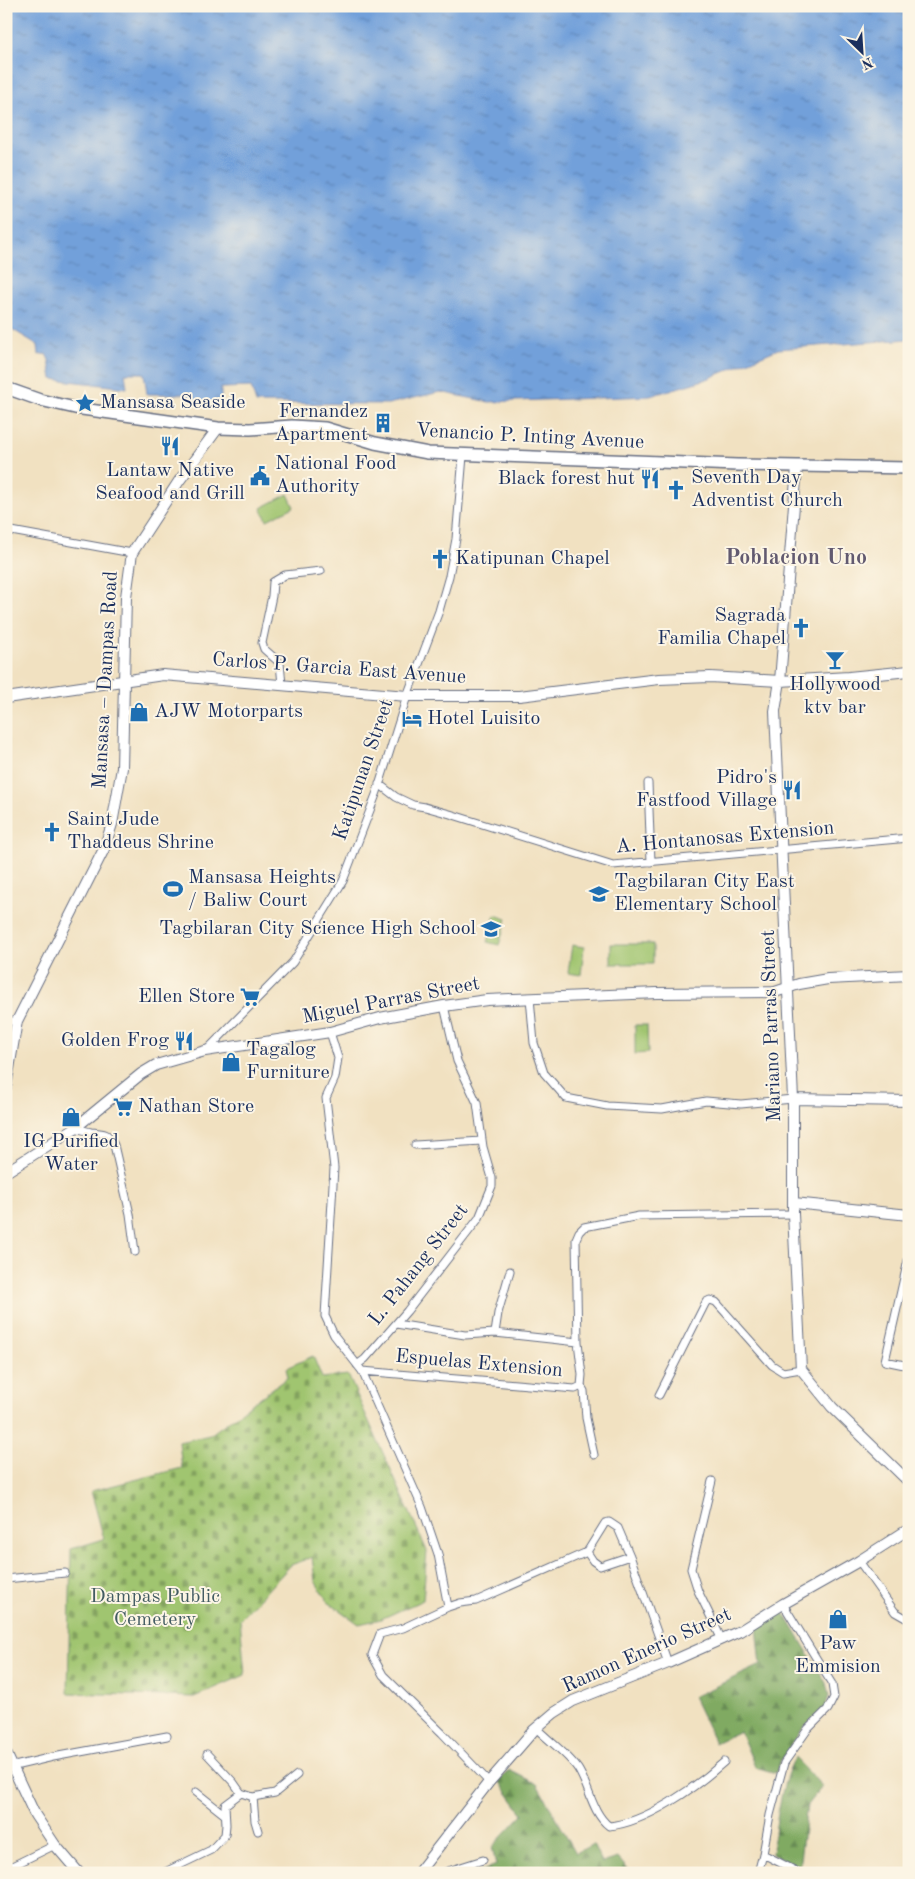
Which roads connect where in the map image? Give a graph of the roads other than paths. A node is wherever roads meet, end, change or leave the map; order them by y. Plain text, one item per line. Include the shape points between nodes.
1 (6, 388) edge
2 (218, 428) junction
3 (463, 456) junction
4 (798, 467) junction
5 (909, 468) edge
6 (6, 530) edge
7 (132, 553) junction
8 (321, 571) dead end
9 (909, 671) edge
10 (124, 681) junction
11 (780, 681) junction
12 (282, 684) junction
13 (407, 696) junction
14 (6, 698) edge
15 (648, 783) dead end
16 (379, 784) junction
17 (909, 838) edge
18 (783, 851) junction
19 (651, 862) junction
20 (909, 976) edge
21 (788, 988) junction
22 (530, 998) junction
23 (444, 1006) junction
24 (12, 1021) edge
25 (330, 1032) junction
26 (205, 1051) junction
27 (6, 1087) edge
28 (793, 1099) junction
29 (909, 1101) edge
30 (75, 1128) junction
31 (482, 1140) junction
32 (415, 1145) dead end
33 (6, 1172) edge
34 (794, 1203) junction
35 (793, 1214) junction
36 (909, 1215) edge
37 (135, 1252) dead end
38 (909, 1256) edge
39 (510, 1271) dead end
40 (396, 1324) junction
41 (495, 1333) junction
42 (578, 1342) junction
43 (909, 1366) edge
44 (359, 1368) junction
45 (801, 1369) junction
46 (581, 1386) junction
47 (659, 1395) dead end
48 (594, 1454) dead end
49 (712, 1481) dead end
50 (909, 1482) edge
51 (909, 1529) edge
52 (588, 1552) junction
53 (630, 1556) junction
54 (859, 1561) junction
55 (65, 1573) dead end
56 (6, 1579) edge
57 (783, 1604) junction
58 (448, 1607) junction
59 (909, 1620) edge
60 (722, 1640) junction
61 (668, 1663) junction
62 (536, 1728) junction
63 (167, 1736) dead end
64 (6, 1753) edge
65 (207, 1754) dead end
66 (724, 1762) dead end
67 (9, 1768) edge
68 (297, 1775) dead end
69 (489, 1782) junction
70 (196, 1792) dead end
71 (240, 1792) junction
72 (254, 1798) junction
73 (225, 1815) junction
74 (258, 1831) dead end
75 (55, 1845) junction
76 (763, 1854) junction
77 (484, 1860) dead end
78 (6, 1869) edge
79 (79, 1873) edge
80 (163, 1873) edge
81 (418, 1873) edge
82 (442, 1873) edge
83 (758, 1873) edge
84 (800, 1873) edge

1 - 2 main road, Venancio P. Inting Avenue via 75,408
2 - 3 main road, Venancio P. Inting Avenue via 325,428 375,443
2 - 7 main road, Mansasa – Dampas Road
3 - 4 main road, Venancio P. Inting Avenue
3 - 13 street, Katipunan Street via 456,538 449,576
4 - 5 main road, Venancio P. Inting Avenue
4 - 11 main road, Mariano Parras Street
6 - 7 street
7 - 10 main road, Mansasa – Dampas Road via 126,597
8 - 12 street via 285,576 273,582 262,642 264,649 280,663
9 - 11 main road, Carlos P. Garcia East Avenue
10 - 12 main road, Carlos P. Garcia East Avenue via 163,675
10 - 14 main road, Carlos P. Garcia East Avenue
10 - 24 main road, Mansasa – Dampas Road via 122,768 104,849
11 - 13 main road, Carlos P. Garcia East Avenue via 710,677 659,679 519,696
11 - 18 main road, Mariano Parras Street via 776,711
12 - 13 main road, Carlos P. Garcia East Avenue
13 - 16 street, Katipunan Street
15 - 19 street
16 - 19 street, A. Hontanosas Extension via 413,805 426,806 613,865
16 - 26 street, Katipunan Street via 343,881 293,962
17 - 18 street, A. Hontanosas Extension
18 - 19 street, A. Hontanosas Extension
18 - 21 main road, Mariano Parras Street
20 - 21 main road, Miguel Parras Street via 828,979
21 - 22 main road, Miguel Parras Street via 775,992
21 - 28 main road, Mariano Parras Street
22 - 23 main road, Miguel Parras Street
22 - 28 street via 534,1043 544,1073 566,1098 606,1106 662,1109 706,1101 741,1104
23 - 25 main road, Miguel Parras Street via 380,1018
23 - 31 street, L. Pahang Street via 457,1061 477,1103
24 - 27 main road, Mansasa – Dampas Road
25 - 26 main road, Miguel Parras Street
25 - 44 street via 338,1058 335,1078 326,1098 334,1168 325,1316 334,1335
26 - 30 main road, Miguel Parras Street via 156,1065
28 - 29 main road
28 - 34 main road, Mariano Parras Street
30 - 33 main road, Miguel Parras Street
30 - 37 street via 103,1132 114,1145
31 - 32 street
31 - 40 street, L. Pahang Street via 492,1186 479,1218
34 - 35 main road, Mariano Parras Street
34 - 36 main road
35 - 42 street, Espuelas Extension via 639,1216 584,1227 576,1239
35 - 45 main road, Mariano Parras Street
38 - 43 street via 885,1361
39 - 41 street
40 - 41 street via 465,1335
40 - 44 street, L. Pahang Street
41 - 42 street
42 - 46 street, Espuelas Extension
44 - 46 street, Espuelas Extension via 575,1389
44 - 58 street via 374,1394 422,1508 438,1554
45 - 47 street via 783,1372 772,1365 716,1302 710,1300 706,1302
45 - 50 main road via 832,1407
46 - 48 street
49 - 60 street via 691,1569
51 - 54 main road, Ramon Enerio Street
52 - 53 street via 600,1566
52 - 53 street via 605,1523 609,1522 618,1528
52 - 58 street via 476,1600
53 - 61 street
54 - 57 main road, Ramon Enerio Street
54 - 59 street via 895,1612
55 - 56 street
57 - 60 main road, Ramon Enerio Street
57 - 76 street via 832,1684 834,1696 828,1709 808,1729 784,1763
58 - 69 street via 403,1628 380,1634 372,1655 383,1675
60 - 61 main road, Ramon Enerio Street
61 - 62 main road, Ramon Enerio Street via 573,1701
62 - 66 street via 576,1767 601,1820 609,1826 634,1820 666,1803 699,1784
62 - 69 main road, Ramon Enerio Street
63 - 67 street via 53,1756
64 - 67 main road
65 - 71 street
67 - 75 main road
68 - 72 street via 275,1793
69 - 81 main road, Ramon Enerio Street
70 - 73 street
71 - 72 street
71 - 73 street via 226,1805
72 - 74 street
73 - 80 street via 225,1835 210,1850
75 - 78 street
75 - 79 main road
76 - 83 street
76 - 84 street
77 - 82 street

